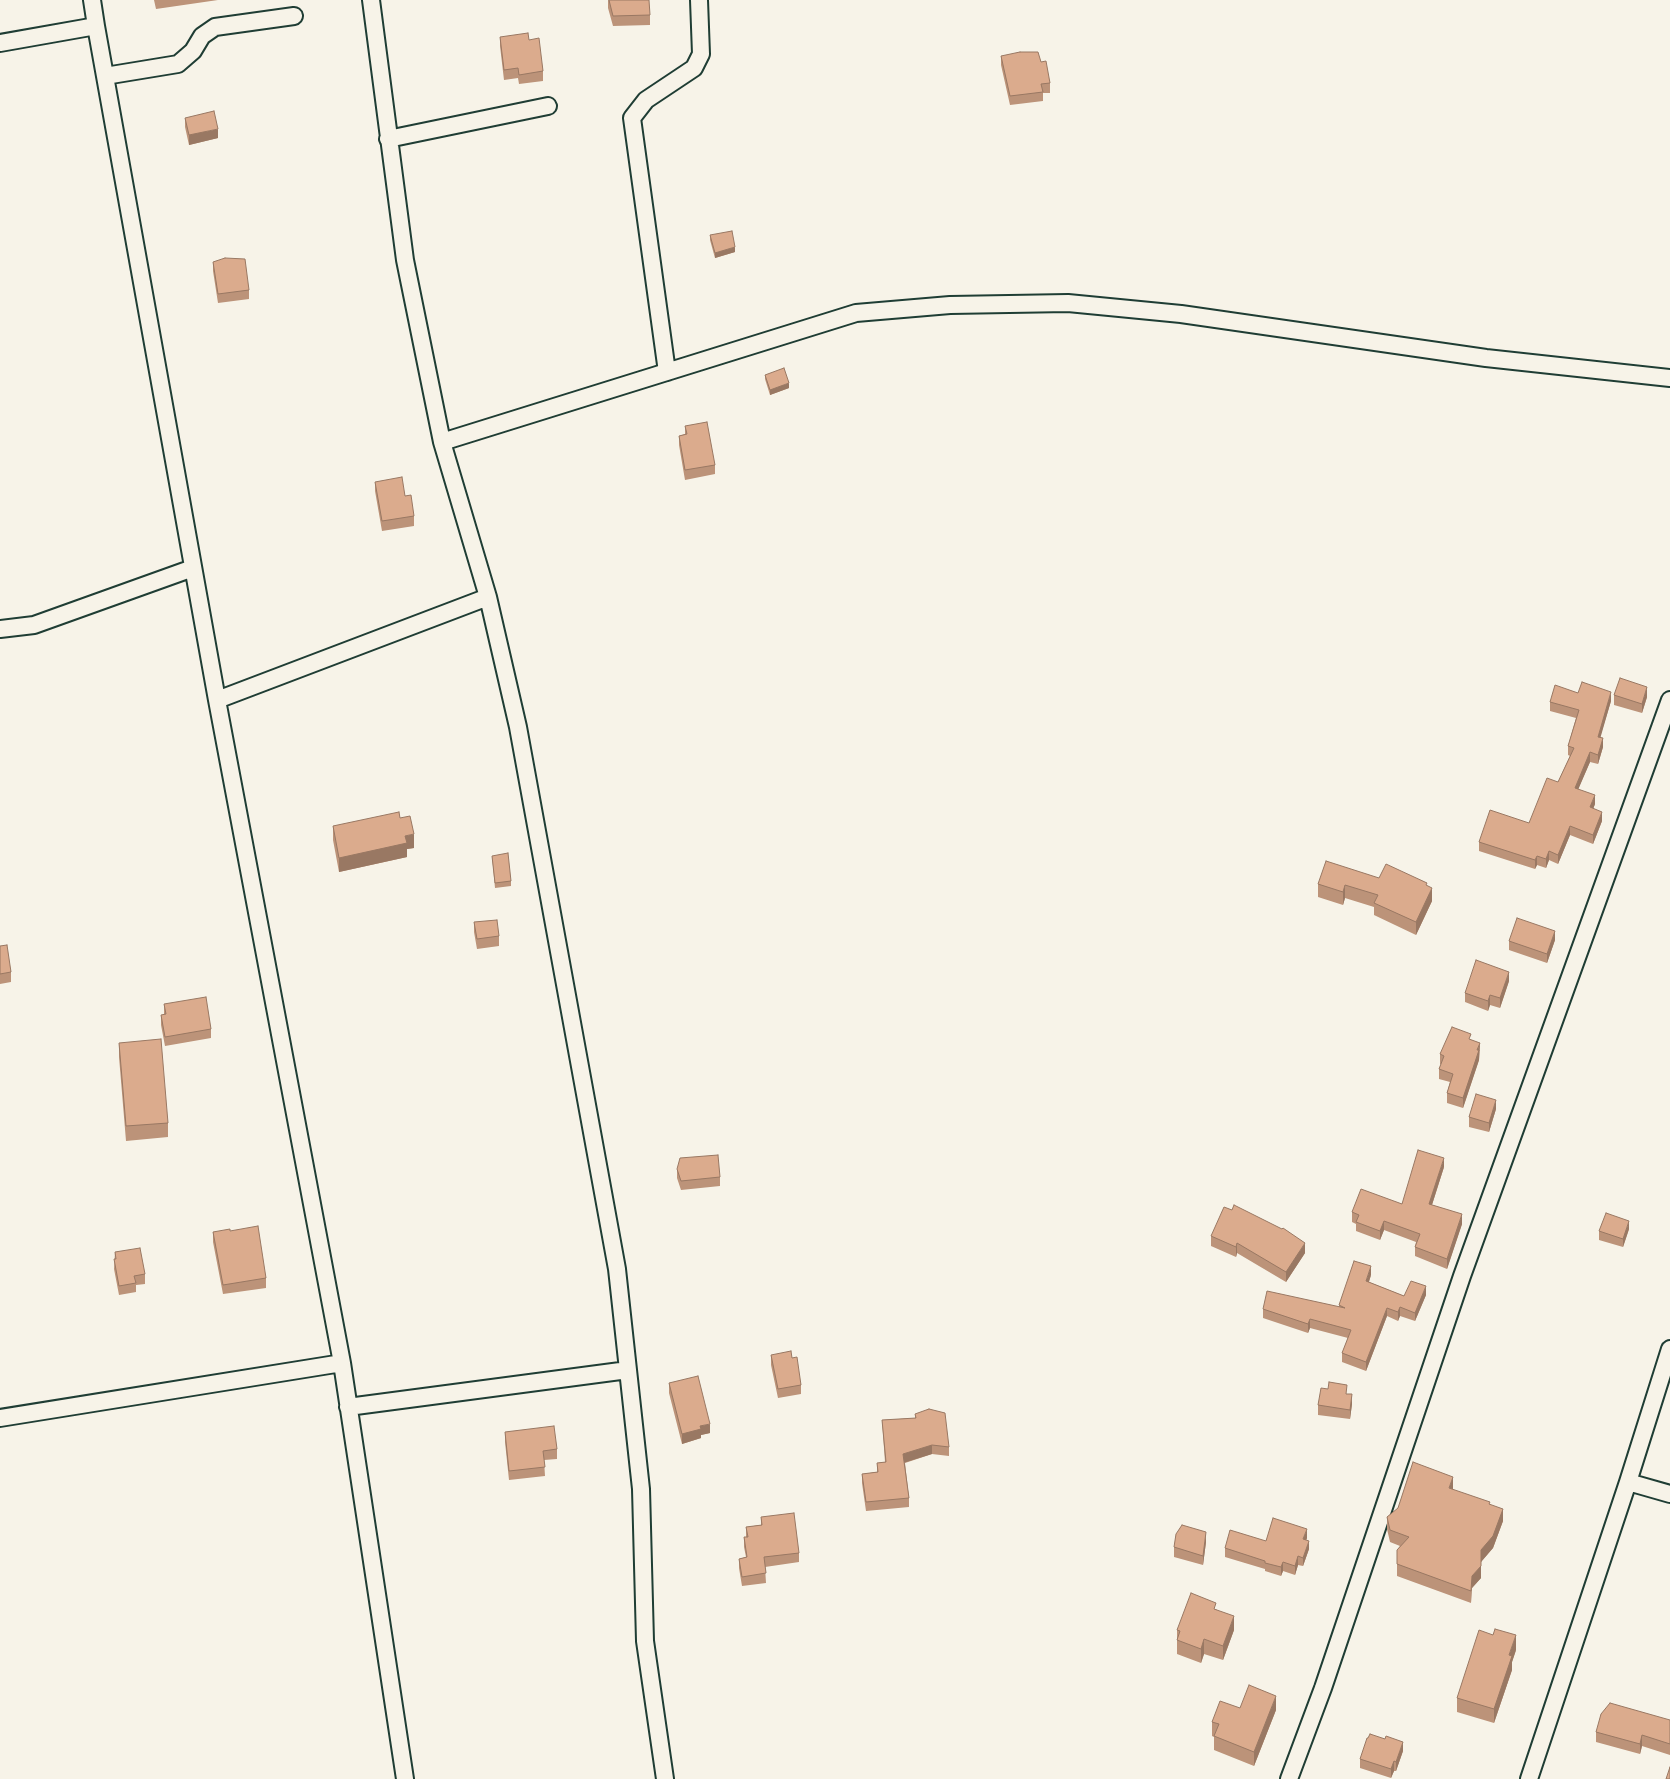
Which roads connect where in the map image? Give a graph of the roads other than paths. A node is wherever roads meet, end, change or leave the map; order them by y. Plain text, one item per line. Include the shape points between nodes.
1 (92, 0) edge
2 (371, 0) edge
3 (699, 0) edge
4 (294, 16) dead end
5 (96, 26) junction
6 (0, 43) edge
7 (105, 76) junction
8 (548, 106) dead end
9 (388, 139) junction
10 (668, 372) junction
11 (1670, 378) edge
12 (442, 442) junction
13 (193, 568) junction
14 (488, 597) junction
15 (0, 629) edge
16 (218, 700) junction
17 (1670, 700) edge
18 (1670, 1349) edge
19 (342, 1363) junction
20 (628, 1370) junction
21 (348, 1407) junction
22 (0, 1418) edge
23 (1628, 1482) junction
24 (1670, 1494) edge
25 (406, 1779) edge
26 (665, 1779) edge
27 (1289, 1779) edge
28 (1528, 1779) edge

1 - 5 street
2 - 9 street
3 - 10 street via 701,54 694,68 646,100 632,118
4 - 7 street via 215,27 202,36 193,51 178,64
5 - 6 street
5 - 7 street
7 - 13 street
8 - 9 street
9 - 12 street via 405,260
10 - 11 street via 856,312 950,305 1068,303 1181,314 1486,358
10 - 12 street
12 - 14 street
13 - 15 street via 34,625
13 - 16 street
14 - 16 street
14 - 20 street via 518,727 617,1268
16 - 19 street
17 - 27 street via 1462,1276 1323,1688
18 - 23 street
19 - 21 street
19 - 22 street
20 - 21 street
20 - 26 street via 641,1489 645,1641
21 - 25 street
23 - 24 street
23 - 28 street

